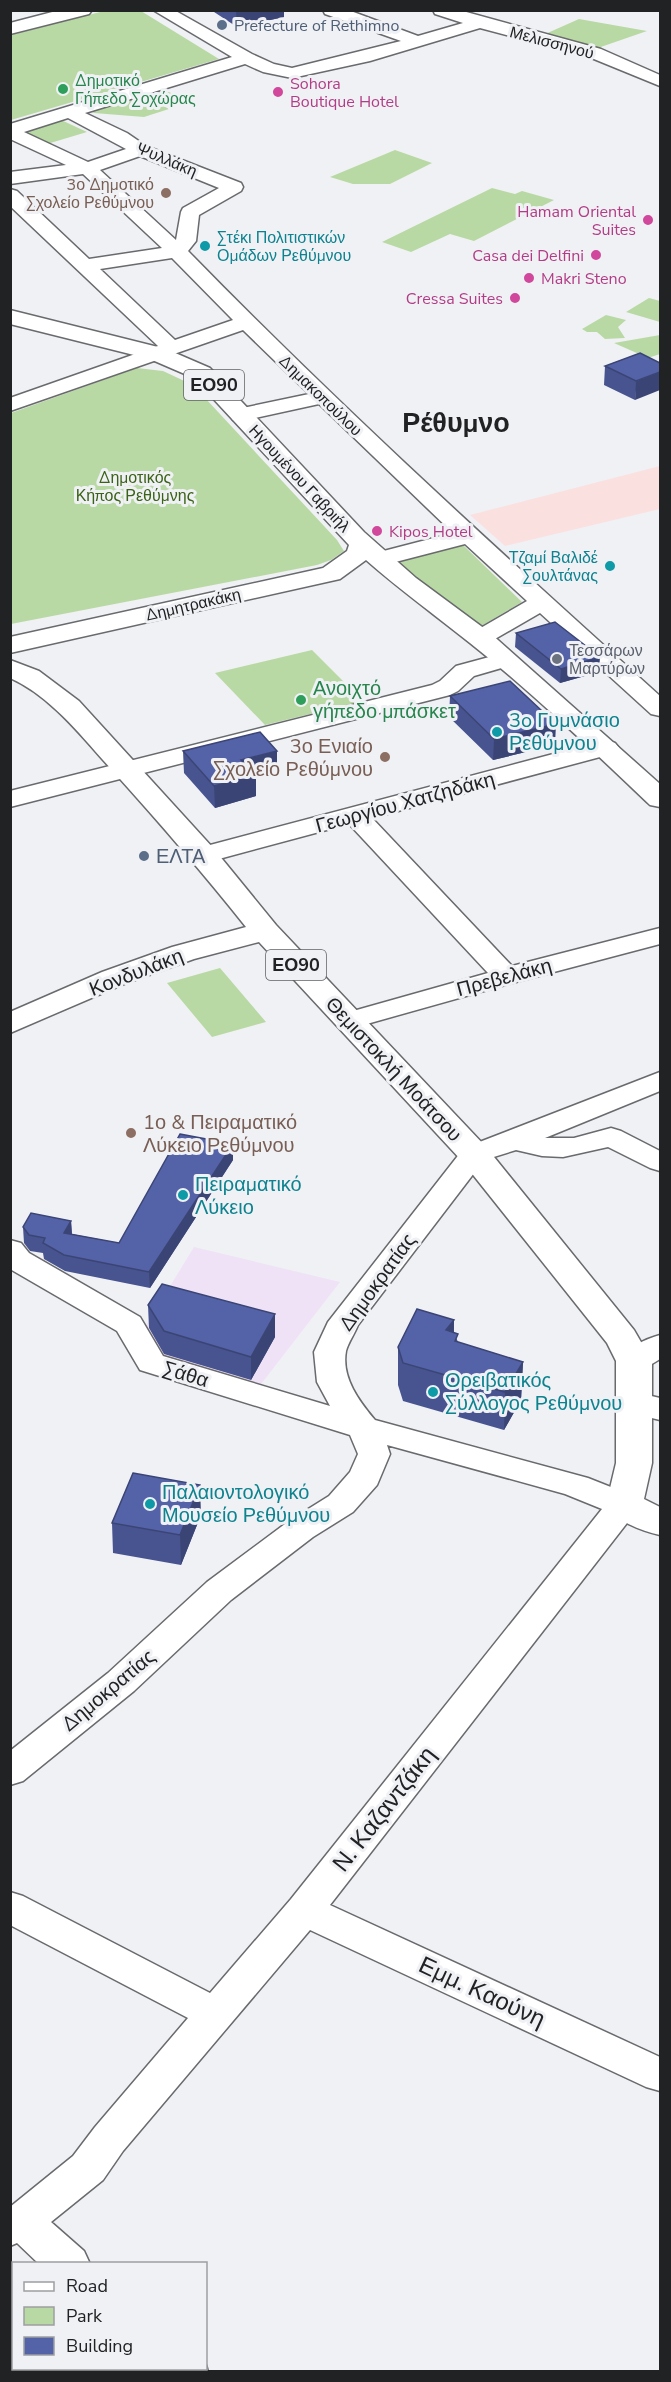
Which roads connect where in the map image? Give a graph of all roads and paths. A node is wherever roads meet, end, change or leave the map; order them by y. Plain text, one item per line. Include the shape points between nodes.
1 (83, 10) edge
2 (161, 10) edge
3 (331, 10) edge
4 (441, 10) edge
5 (480, 23) junction
6 (10, 29) edge
7 (420, 42) junction
8 (246, 58) junction
9 (660, 81) edge
10 (69, 112) junction
11 (10, 131) edge
12 (140, 150) junction
13 (87, 168) junction
14 (10, 177) edge
15 (10, 195) edge
16 (177, 250) junction
17 (84, 266) junction
18 (10, 318) edge
19 (246, 322) junction
20 (165, 351) junction
21 (323, 397) junction
22 (10, 405) edge
23 (241, 415) junction
24 (469, 536) junction
25 (371, 551) junction
26 (330, 574) junction
27 (407, 583) junction
28 (542, 602) junction
29 (480, 638) junction
30 (10, 645) edge
31 (504, 660) junction
32 (10, 668) edge
33 (660, 709) edge
34 (606, 748) junction
35 (125, 770) junction
36 (10, 799) edge
37 (660, 799) edge
38 (356, 816) junction
39 (204, 855) junction
40 (265, 931) junction
41 (660, 936) edge
42 (506, 976) junction
43 (349, 1021) junction
44 (10, 1024) edge
45 (660, 1081) edge
46 (515, 1140) junction
47 (474, 1154) junction
48 (660, 1161) edge
49 (10, 1250) edge
50 (647, 1353) edge
51 (647, 1406) edge
52 (364, 1428) junction
53 (624, 1505) junction
54 (660, 1522) edge
55 (10, 1771) edge
56 (10, 1907) edge
57 (304, 1910) junction
58 (215, 2014) junction
59 (660, 2075) edge
60 (16, 2225) edge
61 (66, 2262) edge

1 - 6 main road
2 - 8 street
3 - 7 street
4 - 5 street, Μελισσηνού
5 - 7 street
5 - 9 street, Μελισσηνού via 595,52
7 - 8 street via 292,72
8 - 10 street
10 - 11 street
10 - 12 street, Ψυλλάκη
11 - 13 street, Δημακοπούλου
12 - 13 street
12 - 16 street, Ψυλλάκη via 234,187 190,212 186,241
13 - 14 street
13 - 16 street, Δημακοπούλου
15 - 17 street via 29,225
16 - 17 street
16 - 19 street, Δημακοπούλου
17 - 20 street
18 - 20 main road, Ηγουμένου Γαβριήλ / ΕΟ90
19 - 20 street
19 - 21 street, Δημακοπούλου
20 - 22 street
20 - 23 main road, Ηγουμένου Γαβριήλ / ΕΟ90 via 202,373
21 - 23 street
21 - 24 street, Δημακοπούλου
23 - 25 main road, Ηγουμένου Γαβριήλ / ΕΟ90
24 - 25 street
24 - 28 street
25 - 26 main road, Δημητρακάκη / ΕΟ90 via 359,554
25 - 27 main road, ΕΟ90
26 - 27 main road, ΕΟ90 via 363,574
26 - 30 main road, Δημητρακάκη / ΕΟ90
27 - 29 main road, ΕΟ90
28 - 29 street
28 - 33 street
29 - 31 main road, ΕΟ90
31 - 34 main road, ΕΟ90
31 - 35 street via 465,671 441,690
32 - 35 main road, Θεμιστοκλή Μοάτσου / ΕΟ90 via 30,677 69,707
34 - 37 main road, ΕΟ90
34 - 38 street, Γεωργίου Χατζηδάκη
35 - 36 street
35 - 39 main road, Θεμιστοκλή Μοάτσου / ΕΟ90
38 - 39 street, Γεωργίου Χατζηδάκη
38 - 42 street
39 - 40 main road, Θεμιστοκλή Μοάτσου / ΕΟ90
40 - 43 main road, Θεμιστοκλή Μοάτσου / ΕΟ90
40 - 44 main road, Κονδυλάκη via 183,953 113,978
41 - 42 street, Πρεβελάκη
42 - 43 street, Πρεβελάκη
43 - 47 main road, Θεμιστοκλή Μοάτσου / ΕΟ90
45 - 46 street
46 - 47 street
46 - 48 street via 558,1150 611,1137
47 - 50 main road, Θεμιστοκλή Μοάτσου / ΕΟ90 via 622,1338
47 - 52 street, Δημοκρατίας via 344,1322 330,1352 333,1382
49 - 52 street, Σάθα via 18,1260 129,1324 151,1363
50 - 51 main road, Ν. Καζαντζάκη / ΕΟ90
51 - 53 main road, Ν. Καζαντζάκη / ΕΟ90
52 - 53 street, Σάθα via 576,1486
52 - 55 street, Δημοκρατίας via 374,1454 365,1477 341,1504 219,1591 121,1682
53 - 54 main road
53 - 57 street, Ν. Καζαντζάκη
56 - 58 street
57 - 58 street, Ν. Καζαντζάκη
57 - 59 street, Εμμ. Καούνη
58 - 60 street, Ν. Καζαντζάκη via 88,2168
60 - 61 street

